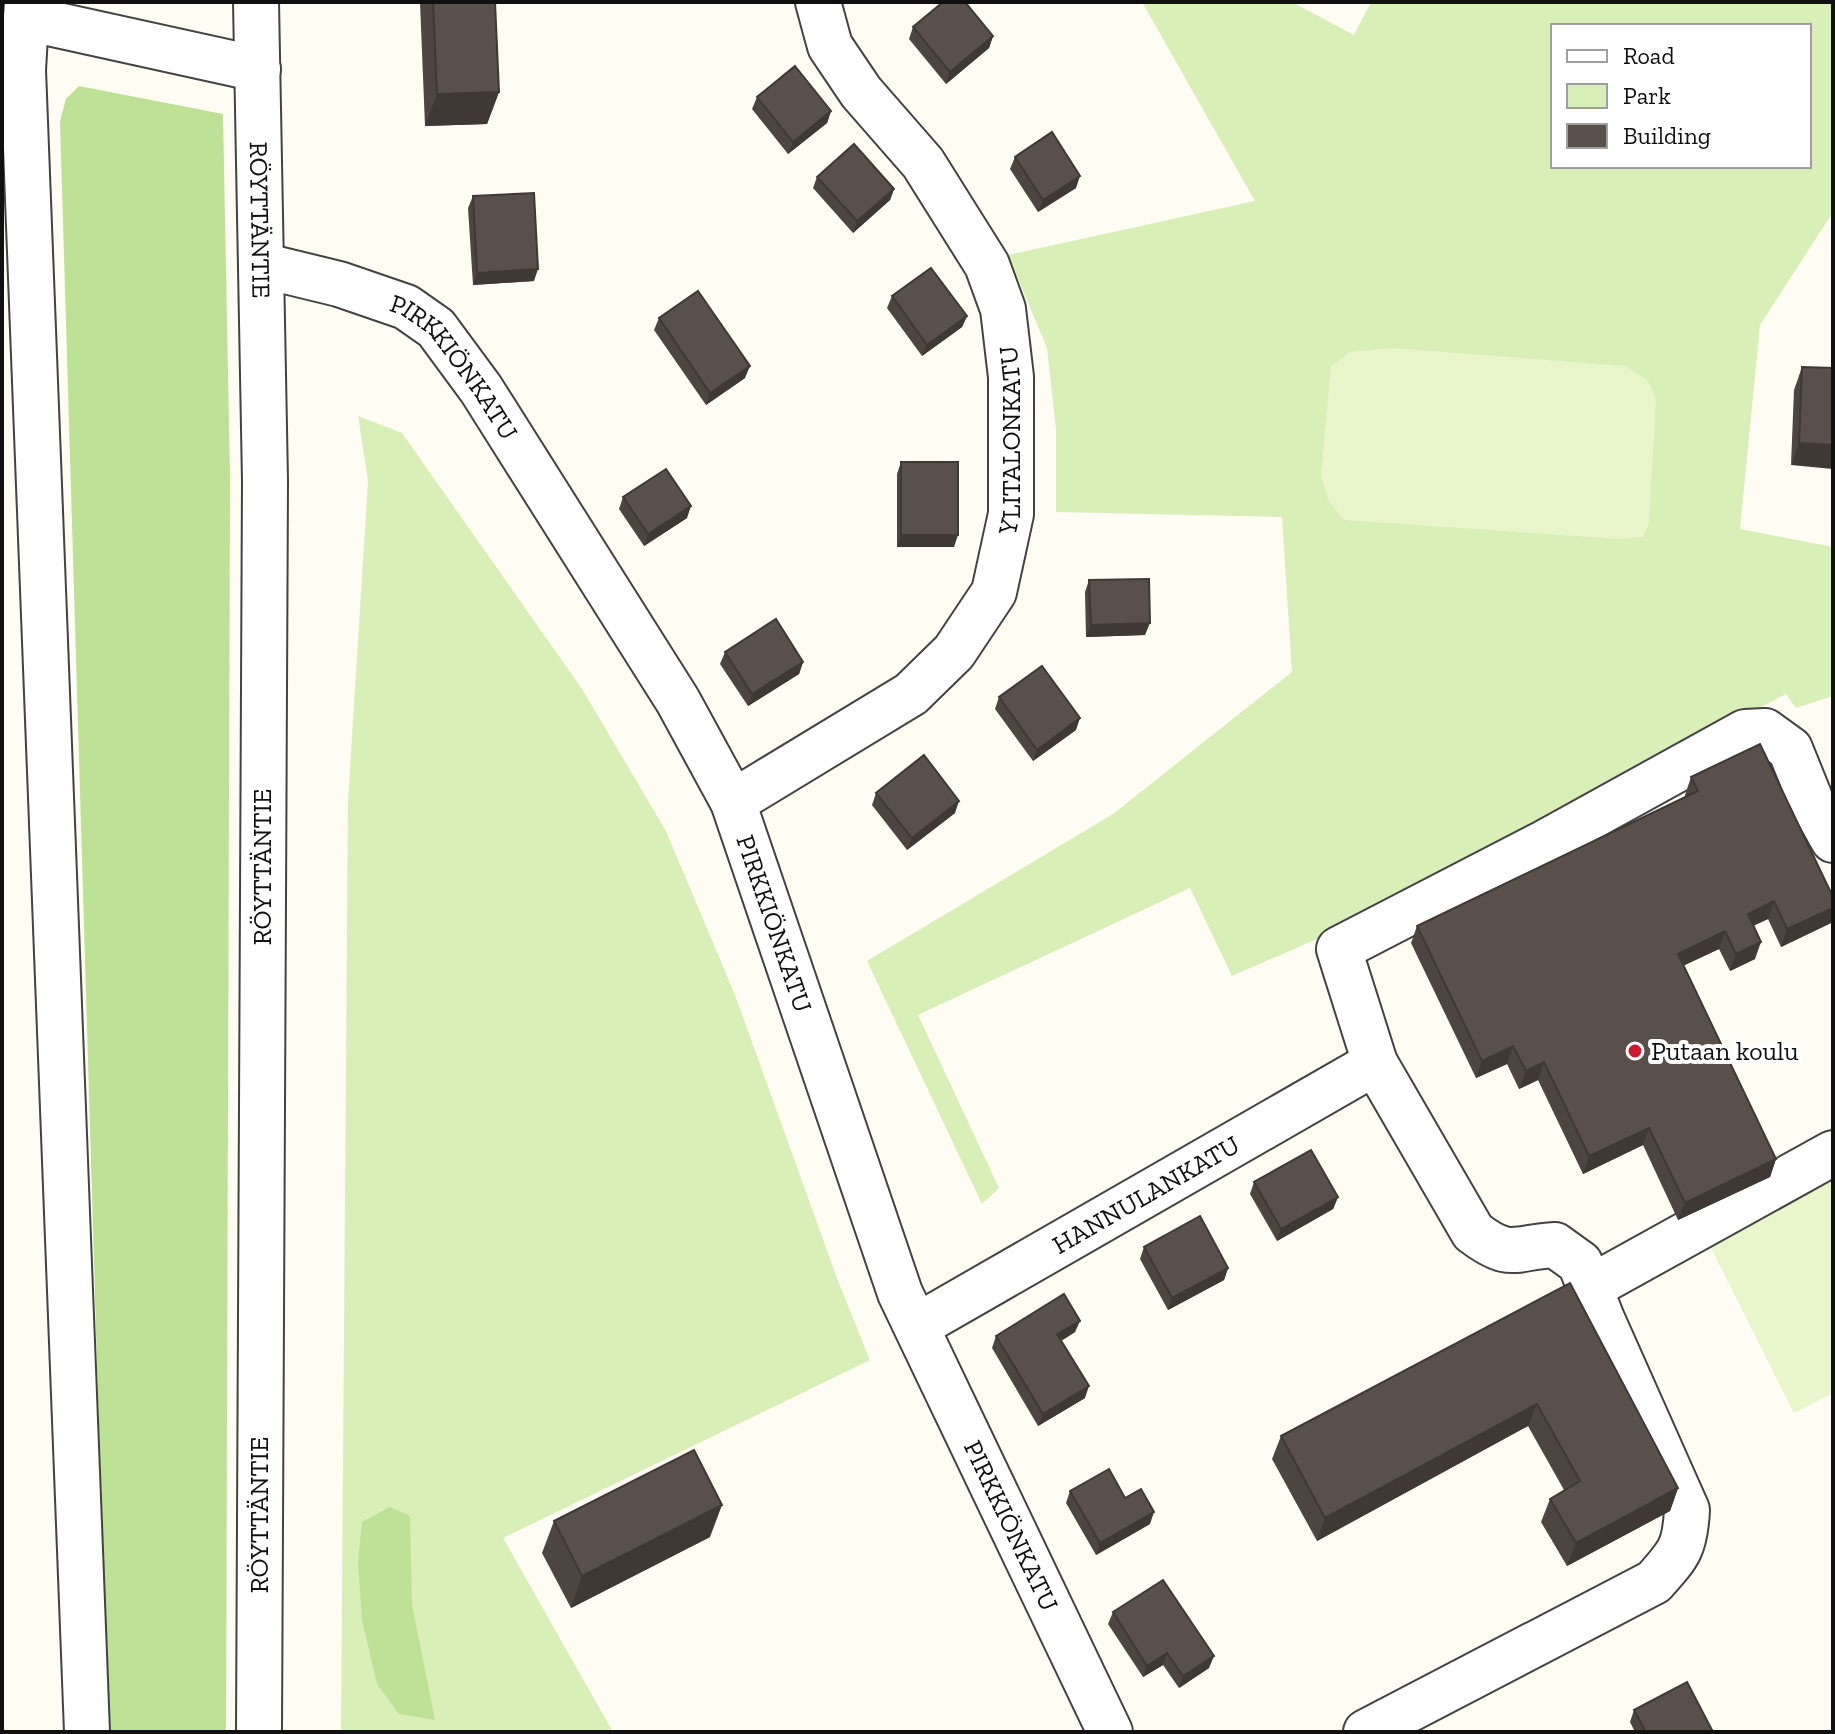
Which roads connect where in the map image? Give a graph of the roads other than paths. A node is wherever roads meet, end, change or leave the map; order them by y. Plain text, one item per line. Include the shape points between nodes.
1 (256, 2) edge
2 (818, 2) edge
3 (27, 10) edge
4 (258, 69) junction
5 (261, 265) junction
6 (733, 802) junction
7 (1833, 840) edge
8 (1375, 1063) junction
9 (1833, 1153) edge
10 (1591, 1287) junction
11 (917, 1326) junction
12 (87, 1732) edge
13 (259, 1732) edge
14 (1110, 1732) edge
15 (1366, 1732) edge

1 - 4 street, RÖYTTÄNTIE
2 - 6 street, YLITALONKATU via 830,46 861,92 923,163 987,265 1003,309 1011,377 1011,514 994,592 954,652 911,694
3 - 4 street
3 - 12 street via 23,70
4 - 5 street, RÖYTTÄNTIE
5 - 6 street, PIRKKIÖNKATU via 406,307 436,328 481,389 678,701
5 - 13 street, RÖYTTÄNTIE via 265,497
6 - 11 street, PIRKKIÖNKATU via 900,1293
7 - 8 street via 1790,749 1765,731 1745,732 1339,949
8 - 10 street via 1473,1232 1509,1252 1555,1245 1580,1263
8 - 11 street, HANNULANKATU
9 - 10 street
10 - 15 street via 1687,1510 1686,1537 1677,1556 1654,1582
11 - 14 street, PIRKKIÖNKATU

